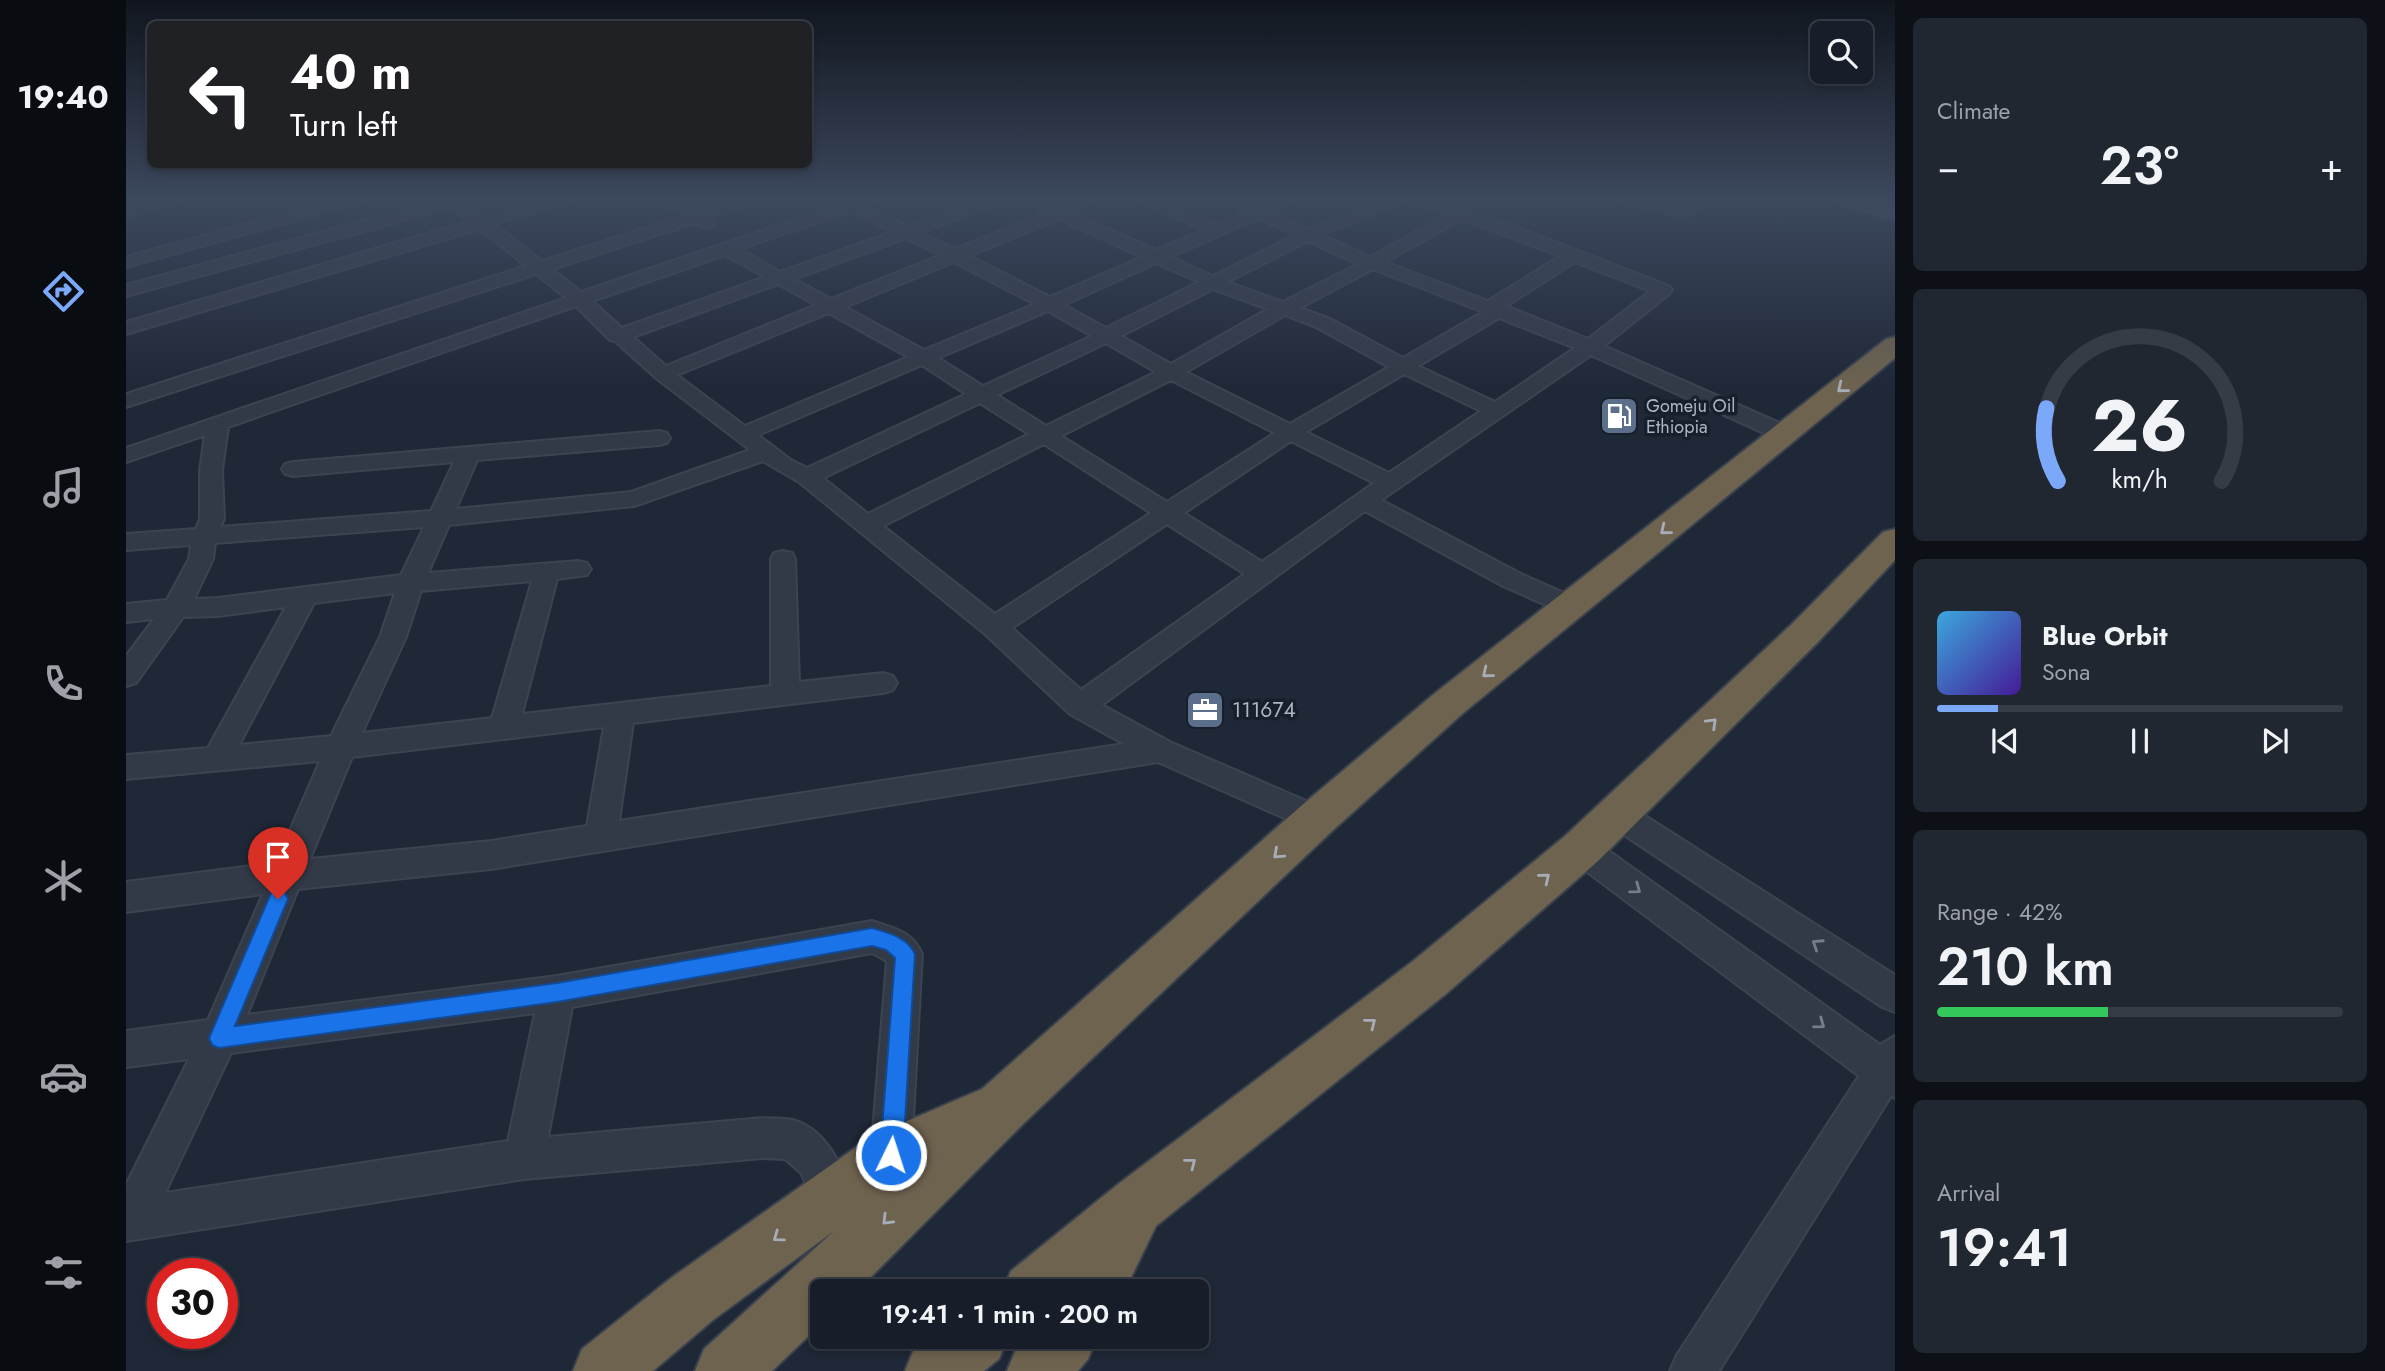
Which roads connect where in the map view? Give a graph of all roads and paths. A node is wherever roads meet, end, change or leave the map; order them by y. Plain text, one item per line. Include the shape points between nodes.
1 (234, 261) edge
2 (356, 261) edge
3 (531, 261) edge
4 (562, 261) edge
5 (690, 261) edge
6 (755, 261) edge
7 (823, 261) edge
8 (940, 261) edge
9 (966, 261) edge
10 (1145, 261) edge
11 (1167, 261) edge
12 (1256, 261) edge
13 (1367, 261) edge
14 (1376, 261) edge
15 (1565, 261) edge
16 (1592, 261) edge
17 (1372, 263) junction
18 (540, 268) junction
19 (779, 276) junction
20 (1215, 282) junction
21 (126, 291) edge
22 (580, 300) junction
23 (1050, 304) junction
24 (830, 307) junction
25 (1284, 307) junction
26 (1496, 309) junction
27 (126, 327) edge
28 (617, 336) junction
29 (1106, 336) junction
30 (1895, 345) edge
31 (1590, 346) junction
32 (924, 358) junction
33 (1402, 366) junction
34 (1171, 372) junction
35 (663, 374) junction
36 (979, 395) junction
37 (126, 401) edge
38 (1495, 410) junction
39 (218, 423) junction
40 (1289, 433) junction
41 (743, 434) junction
42 (1044, 434) junction
43 (1785, 434) junction
44 (659, 438) dead end
45 (766, 452) junction
46 (126, 454) edge
47 (469, 454) junction
48 (293, 469) dead end
49 (807, 477) junction
50 (1391, 483) junction
51 (1364, 502) junction
52 (1167, 512) junction
53 (440, 518) junction
54 (867, 524) junction
55 (204, 537) junction
56 (1895, 540) edge
57 (126, 542) edge
58 (783, 559) dead end
59 (578, 569) dead end
60 (547, 571) junction
61 (1263, 574) junction
62 (411, 582) junction
63 (305, 596) junction
64 (1571, 606) junction
65 (176, 608) junction
66 (126, 613) edge
67 (994, 626) junction
68 (126, 677) edge
69 (883, 683) dead end
70 (785, 694) junction
71 (1080, 706) junction
72 (620, 715) junction
73 (505, 727) junction
74 (341, 747) junction
75 (1160, 750) junction
76 (218, 757) junction
77 (126, 767) edge
78 (1617, 814) junction
79 (1316, 819) junction
80 (601, 839) junction
81 (1581, 849) junction
82 (288, 876) junction
83 (126, 897) edge
84 (557, 993) junction
85 (1895, 995) edge
86 (219, 1038) junction
87 (126, 1049) edge
88 (1892, 1069) edge
89 (1005, 1104) junction
90 (891, 1155) junction
91 (524, 1159) junction
92 (834, 1197) junction
93 (1138, 1205) junction
94 (128, 1219) edge
95 (1048, 1279) edge
96 (1099, 1279) edge
97 (963, 1349) edge
98 (1056, 1349) edge
99 (604, 1371) edge
100 (726, 1371) edge
101 (936, 1371) edge
102 (1038, 1371) edge
103 (1693, 1371) edge

1 - 21 street
2 - 27 street
3 - 18 street
4 - 18 street
5 - 22 street
6 - 19 street
7 - 19 street
8 - 24 street
9 - 23 street
10 - 23 street
11 - 20 street
12 - 20 street
13 - 17 street
14 - 17 street
15 - 26 street
16 - 31 street via 1663,290
17 - 25 street
17 - 26 street
18 - 22 street
18 - 37 street
19 - 24 street
19 - 28 street
20 - 25 street via 1262,303
20 - 29 street
22 - 28 street
22 - 39 street
23 - 29 street
23 - 32 street
24 - 32 street
24 - 35 street
25 - 33 street
25 - 34 street
26 - 31 street
26 - 33 street
28 - 35 street
29 - 34 street
29 - 36 street
30 -> 43 highway
31 - 38 street
31 - 43 street
32 - 36 street
32 - 41 street
33 - 38 street
33 - 40 street
34 - 40 street
34 - 42 street
35 - 41 street
36 - 42 street
36 - 49 street
38 - 50 street
39 - 46 street
39 - 55 street via 211,470 212,519
40 - 50 street
40 - 52 street
41 - 45 street
42 - 52 street
42 - 54 street
43 -> 64 highway
44 - 47 street
45 - 49 street
45 - 53 street via 634,499
47 - 48 street
47 - 53 street
49 - 54 street
50 - 51 street
51 - 61 street
51 - 64 street
52 - 61 street
52 - 67 street
53 - 55 street
53 - 62 street
54 - 67 street
55 - 57 street
55 - 65 street via 201,559
78 -> 56 highway
58 - 70 street
59 - 60 street
60 - 62 street
60 - 73 street
61 - 71 street
62 - 63 street
62 - 74 street via 393,637
63 - 65 street
63 - 76 street
64 -> 79 highway
65 - 66 street
65 - 68 street
67 - 71 street
69 - 70 street
70 - 72 street
71 - 75 street
72 - 73 street
72 - 80 street
73 - 74 street
74 - 76 street
74 - 82 street
75 - 79 street
75 - 80 street
76 - 77 street
78 - 81 highway
85 -> 78 street
79 -> 89 highway
80 - 82 street
81 -> 88 street
93 -> 81 highway via 1430,977
82 - 83 street
82 - 86 street
84 - 86 street
84 - 90 street via 872,937 892,943 905,954
84 - 91 street
86 - 87 street
86 - 94 street
88 - 103 street
89 - 90 highway
89 -> 100 highway
90 - 92 highway
91 - 92 street via 762,1138 793,1140 815,1159
91 - 94 street
92 -> 99 highway via 692,1299
93 - 95 highway
93 - 96 highway
97 - 101 highway
98 - 102 highway

